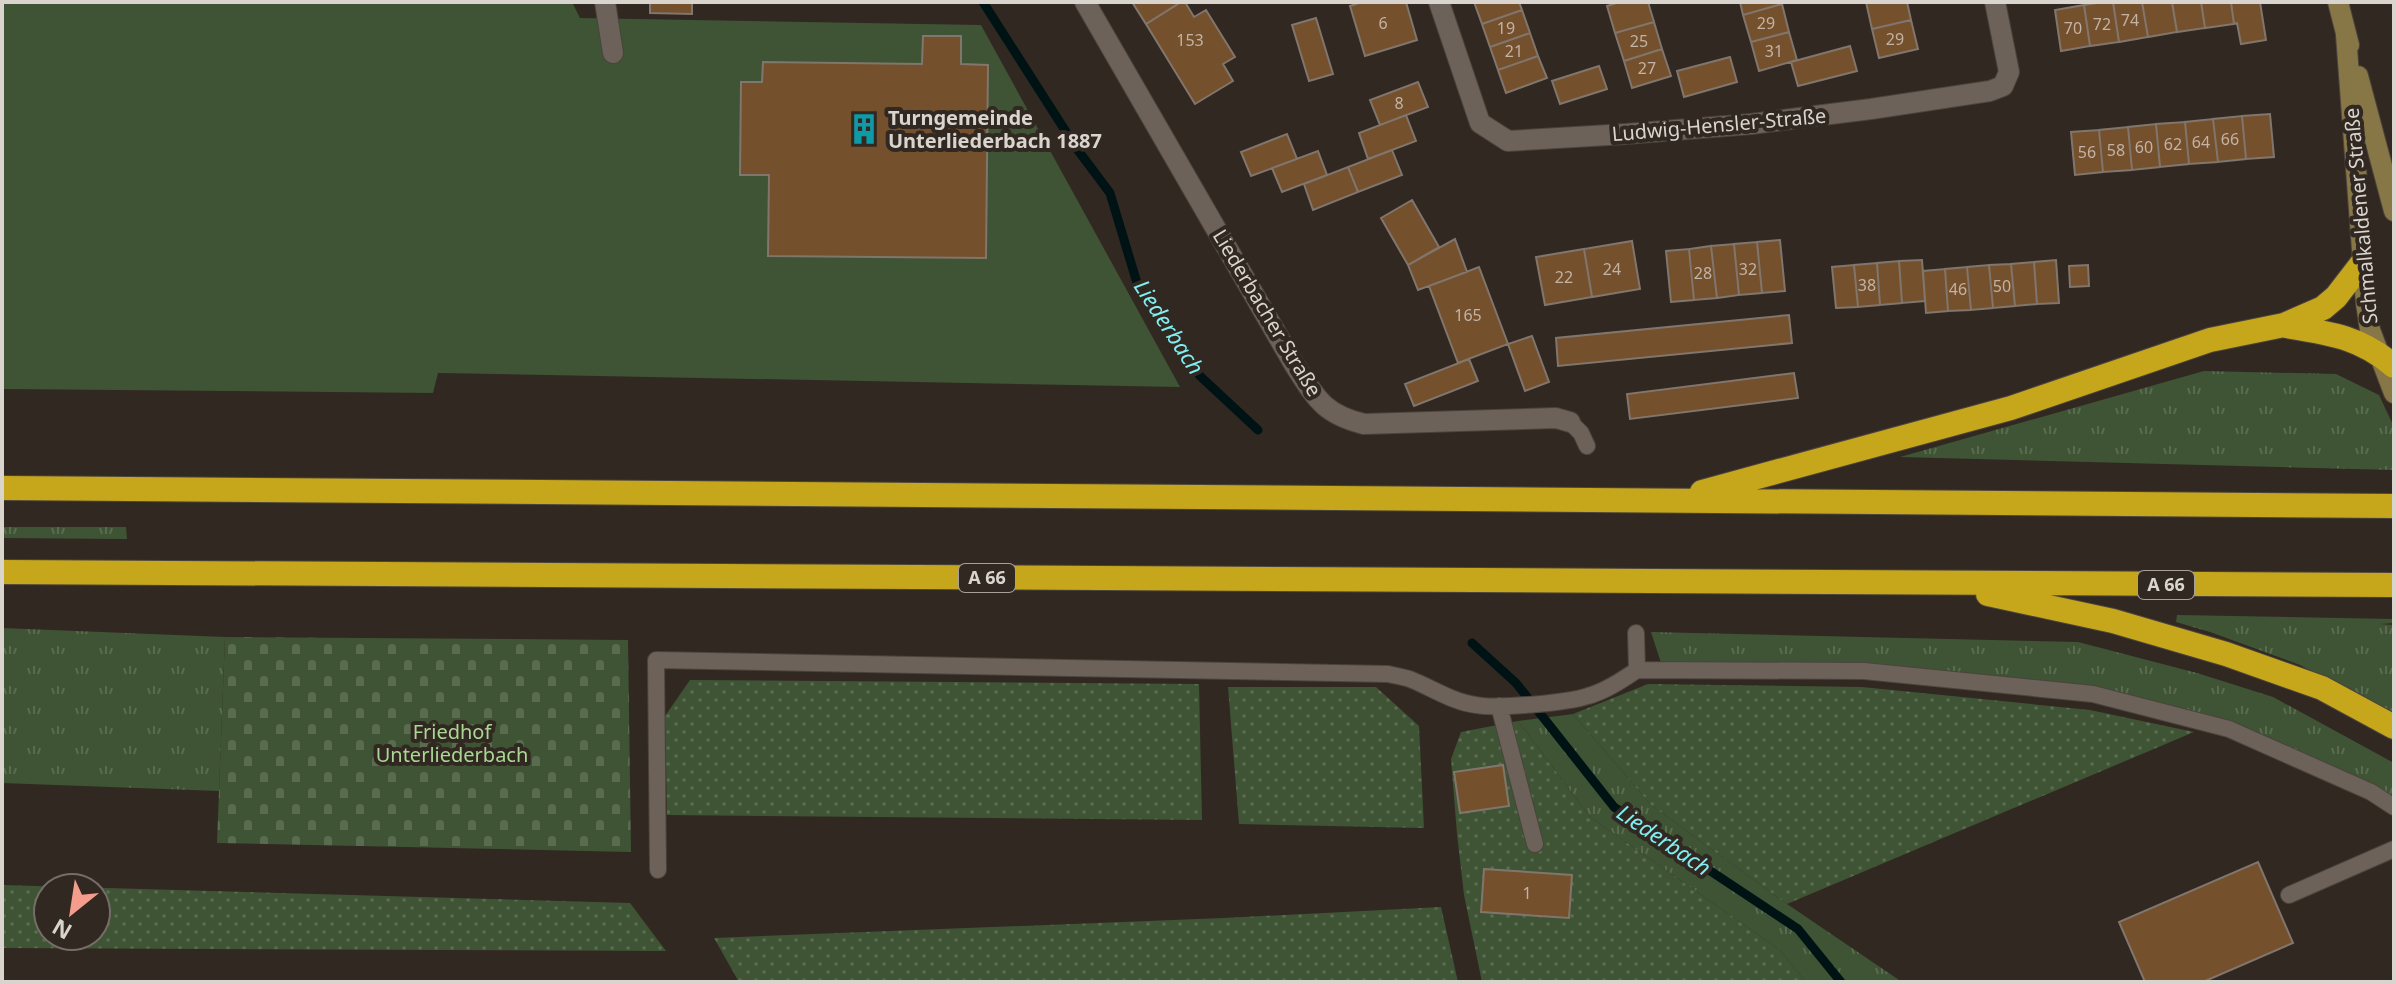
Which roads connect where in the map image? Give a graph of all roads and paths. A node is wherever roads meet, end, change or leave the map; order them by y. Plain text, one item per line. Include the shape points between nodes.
1 (605, 2) edge
2 (1085, 2) edge
3 (1439, 2) edge
4 (1995, 2) edge
5 (2338, 2) edge
6 (2346, 35) junction
7 (613, 53) dead end
8 (2394, 211) edge
9 (2363, 262) junction
10 (2284, 325) junction
11 (2386, 359) edge
12 (2394, 393) edge
13 (1570, 422) joint
14 (1587, 446) dead end
15 (2, 488) edge
16 (1674, 500) junction
17 (2394, 506) edge
18 (2, 574) edge
19 (1939, 584) junction
20 (2394, 585) edge
21 (1636, 633) dead end
22 (1637, 670) junction
23 (1503, 706) junction
24 (2394, 727) edge
25 (2394, 807) edge
26 (1535, 844) dead end
27 (2394, 849) edge
28 (658, 870) dead end
29 (2289, 895) dead end

1 - 7 street
2 - 13 street, Liederbacher Straße via 1294,364 1327,409 1364,424 1556,418
3 - 4 street, Ludwig-Hensler-Straße via 1480,123 1508,141 1751,124 1990,91 2003,86 2009,72
5 - 6 main road, Schmalkaldener Straße
6 - 8 main road, Schmalkaldener Straße
6 - 9 main road, Schmalkaldener Straße
9 - 10 highway via 2323,308
9 - 11 main road, Schmalkaldener Straße via 2370,330
10 - 11 highway via 2347,337
10 - 16 highway via 2210,340 2011,408
11 - 12 main road, Schmalkaldener Straße
13 - 14 lane
15 - 16 highway
16 - 17 highway
18 - 19 highway, A 66
19 - 20 highway, A 66
19 - 24 highway via 2113,621 2226,654 2322,688
21 - 22 lane
22 - 23 lane via 1587,697
22 - 25 lane via 1864,671 2093,694 2229,729
23 - 26 lane
23 - 28 lane via 1448,698 1388,674 656,660
27 - 29 lane

